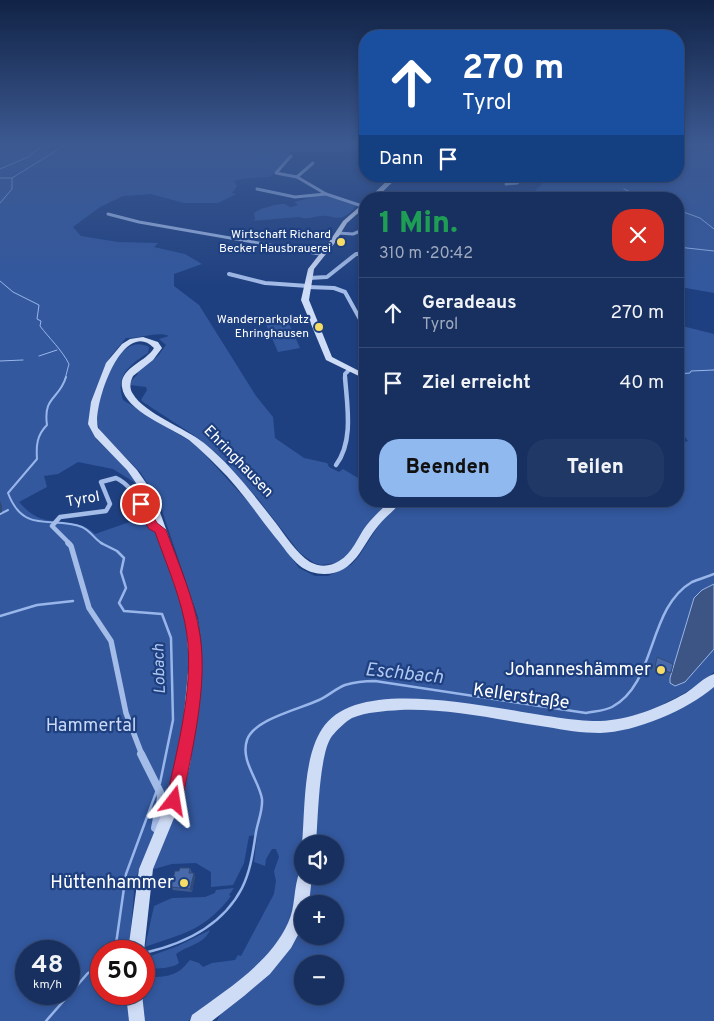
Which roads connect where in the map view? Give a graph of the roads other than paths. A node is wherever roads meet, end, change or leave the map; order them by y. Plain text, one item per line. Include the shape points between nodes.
1 (271, 192) edge
2 (322, 192) edge
3 (326, 194) junction
4 (359, 204) edge
5 (359, 209) edge
6 (108, 214) dead end
7 (359, 232) edge
8 (338, 233) junction
9 (322, 254) junction
10 (359, 254) edge
11 (229, 274) dead end
12 (309, 278) junction
13 (308, 286) junction
14 (359, 317) edge
15 (349, 370) junction
16 (359, 374) edge
17 (336, 465) dead end
18 (391, 507) edge
19 (160, 530) junction
20 (714, 679) edge
21 (161, 832) junction
22 (310, 835) edge
23 (304, 885) edge
24 (137, 940) edge
25 (135, 1005) edge
26 (137, 1021) edge
27 (198, 1021) edge

1 - 3 street via 295,196
2 - 3 street
3 - 4 street
5 - 8 main road
6 - 9 street via 146,224
7 - 8 street
8 - 9 main road
9 - 12 main road via 311,269
10 - 12 street via 327,276
11 - 13 street via 261,282
12 - 13 main road
13 - 14 street via 340,290 348,295
13 - 15 main road via 306,304 327,356
15 - 16 main road
15 - 17 street via 345,374 346,436 342,460
18 - 19 main road, Ehringhausen via 371,527 357,551 345,563 323,570 306,565 248,495 204,449 130,398 126,386 130,375 157,350 152,342 138,340 122,347 110,362 102,380 93,422 100,438 141,481
19 - 21 main road, Ehringhausen via 189,614 195,662 183,764 174,801
19 - 21 street, Tyrol via 153,526 123,481 116,478 100,482 110,504 106,511 60,517 52,526 71,546 89,608 111,641 126,713 161,798 156,828
20 - 22 main road, Kellerstraße via 692,695 650,714 622,724 598,727 418,704 381,704 354,710 336,720 324,737 318,758
21 - 24 main road, Ehringhausen via 146,869
23 - 27 main road via 298,918 282,946 258,973
25 - 26 main road

